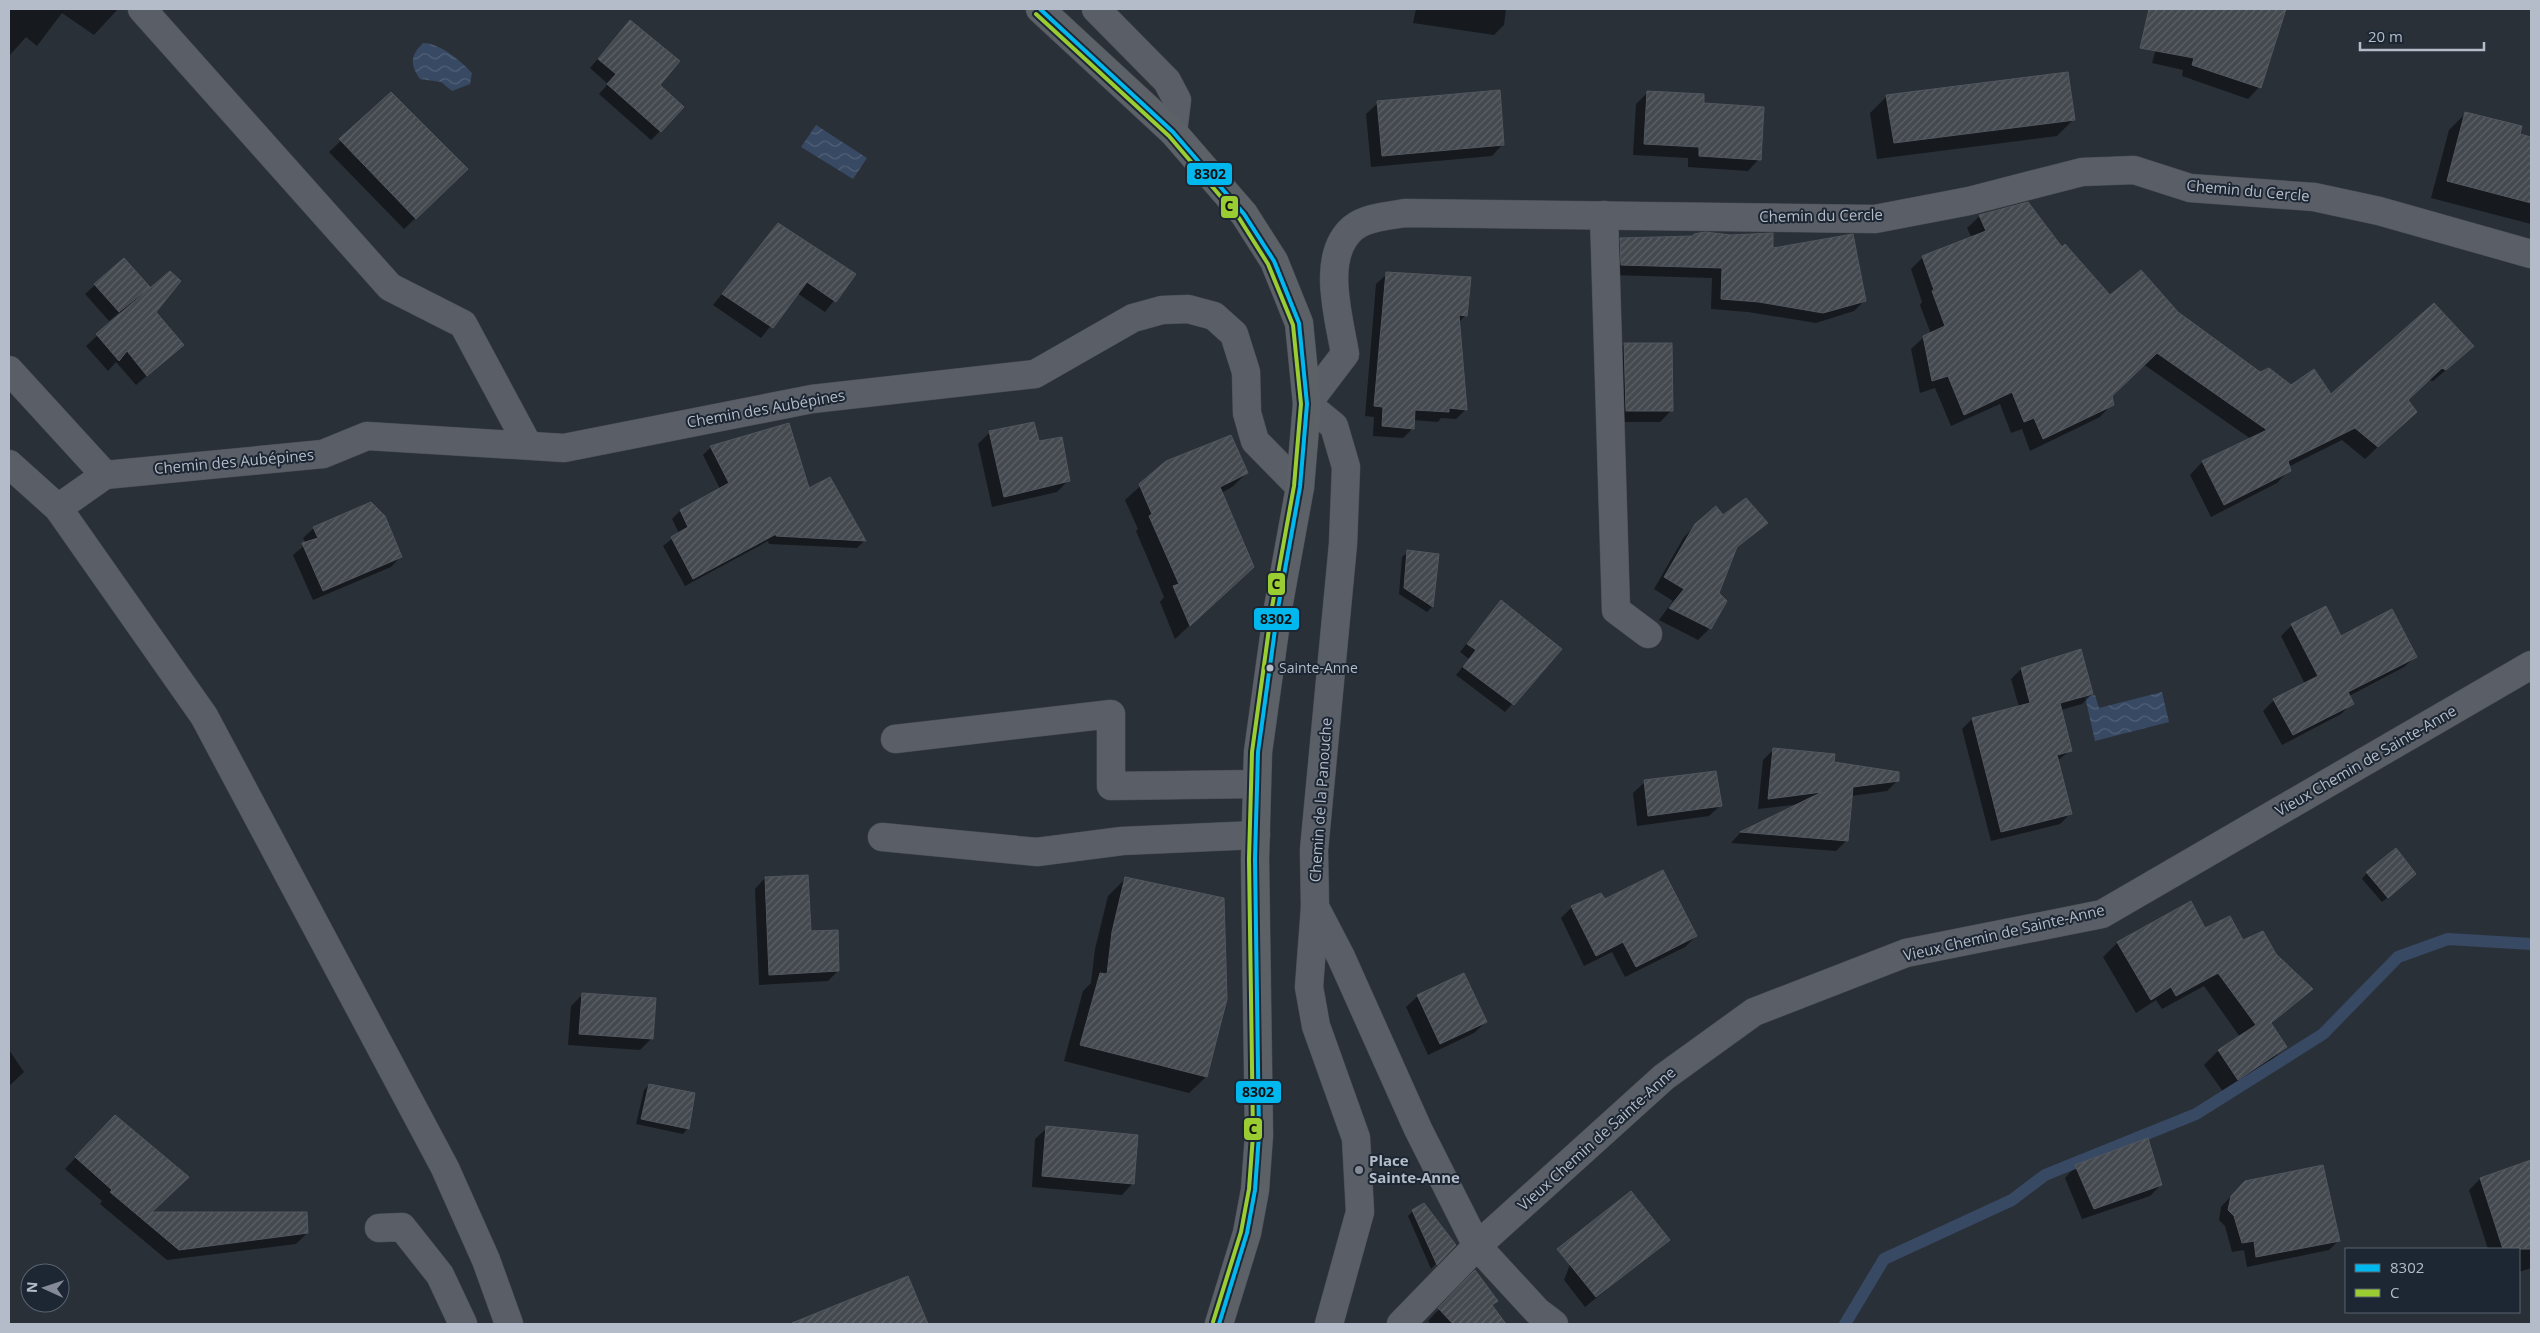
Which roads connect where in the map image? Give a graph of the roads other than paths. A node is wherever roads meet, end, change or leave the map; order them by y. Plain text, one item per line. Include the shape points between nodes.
1 (142, 9) edge
2 (1040, 9) edge
3 (1096, 9) edge
4 (1173, 132) junction
5 (1604, 215) junction
6 (2531, 254) edge
7 (9, 370) edge
8 (1307, 404) junction
9 (528, 445) junction
10 (9, 464) edge
11 (106, 475) junction
12 (1300, 487) junction
13 (58, 508) junction
14 (1648, 634) dead end
15 (2531, 665) edge
16 (895, 739) dead end
17 (1257, 784) junction
18 (1256, 835) junction
19 (882, 836) dead end
20 (1315, 907) junction
21 (379, 1228) dead end
22 (1477, 1246) junction
23 (464, 1324) edge
24 (509, 1324) edge
25 (1219, 1324) edge
26 (1329, 1324) edge
27 (1401, 1324) edge
28 (1554, 1324) edge

1 - 9 street via 390,287 463,324
2 - 4 main road
3 - 4 street via 1167,81 1177,100
4 - 8 main road via 1244,214 1274,261 1299,323
5 - 6 street, Chemin du Cercle via 1875,218 1969,201 2082,172 2134,170 2190,188 2314,196
5 - 8 street, Chemin du Cercle via 1405,213 1373,219 1354,227 1341,242 1333,276 1345,354
5 - 14 street via 1616,610
7 - 11 street
8 - 12 main road
8 - 20 street, Chemin de la Panouche via 1334,426 1346,467 1343,544 1314,850
9 - 11 street, Chemin des Aubépines via 367,436 323,454
9 - 12 street, Chemin des Aubépines via 564,448 812,399 1035,374 1133,318 1162,310 1188,309 1214,316 1234,334 1246,372 1247,413 1255,441
10 - 13 street
11 - 13 street, Chemin des Aubépines
12 - 17 main road via 1278,608 1258,752
13 - 24 street via 204,716 445,1168 486,1260
15 - 22 street, Vieux Chemin de Sainte-Anne via 2102,914 1906,953 1754,1012 1664,1077
16 - 17 street via 1111,714 1111,786
17 - 18 main road
18 - 19 street via 1122,841 1037,852
18 - 25 main road via 1259,1135 1255,1190 1247,1234
20 - 22 street, Chemin de la Panouche via 1418,1129
20 - 26 street via 1309,986 1316,1026 1356,1138 1360,1212
21 - 23 street via 402,1227 440,1275
22 - 27 street
22 - 28 street, Chemin de la Panouche via 1537,1311

